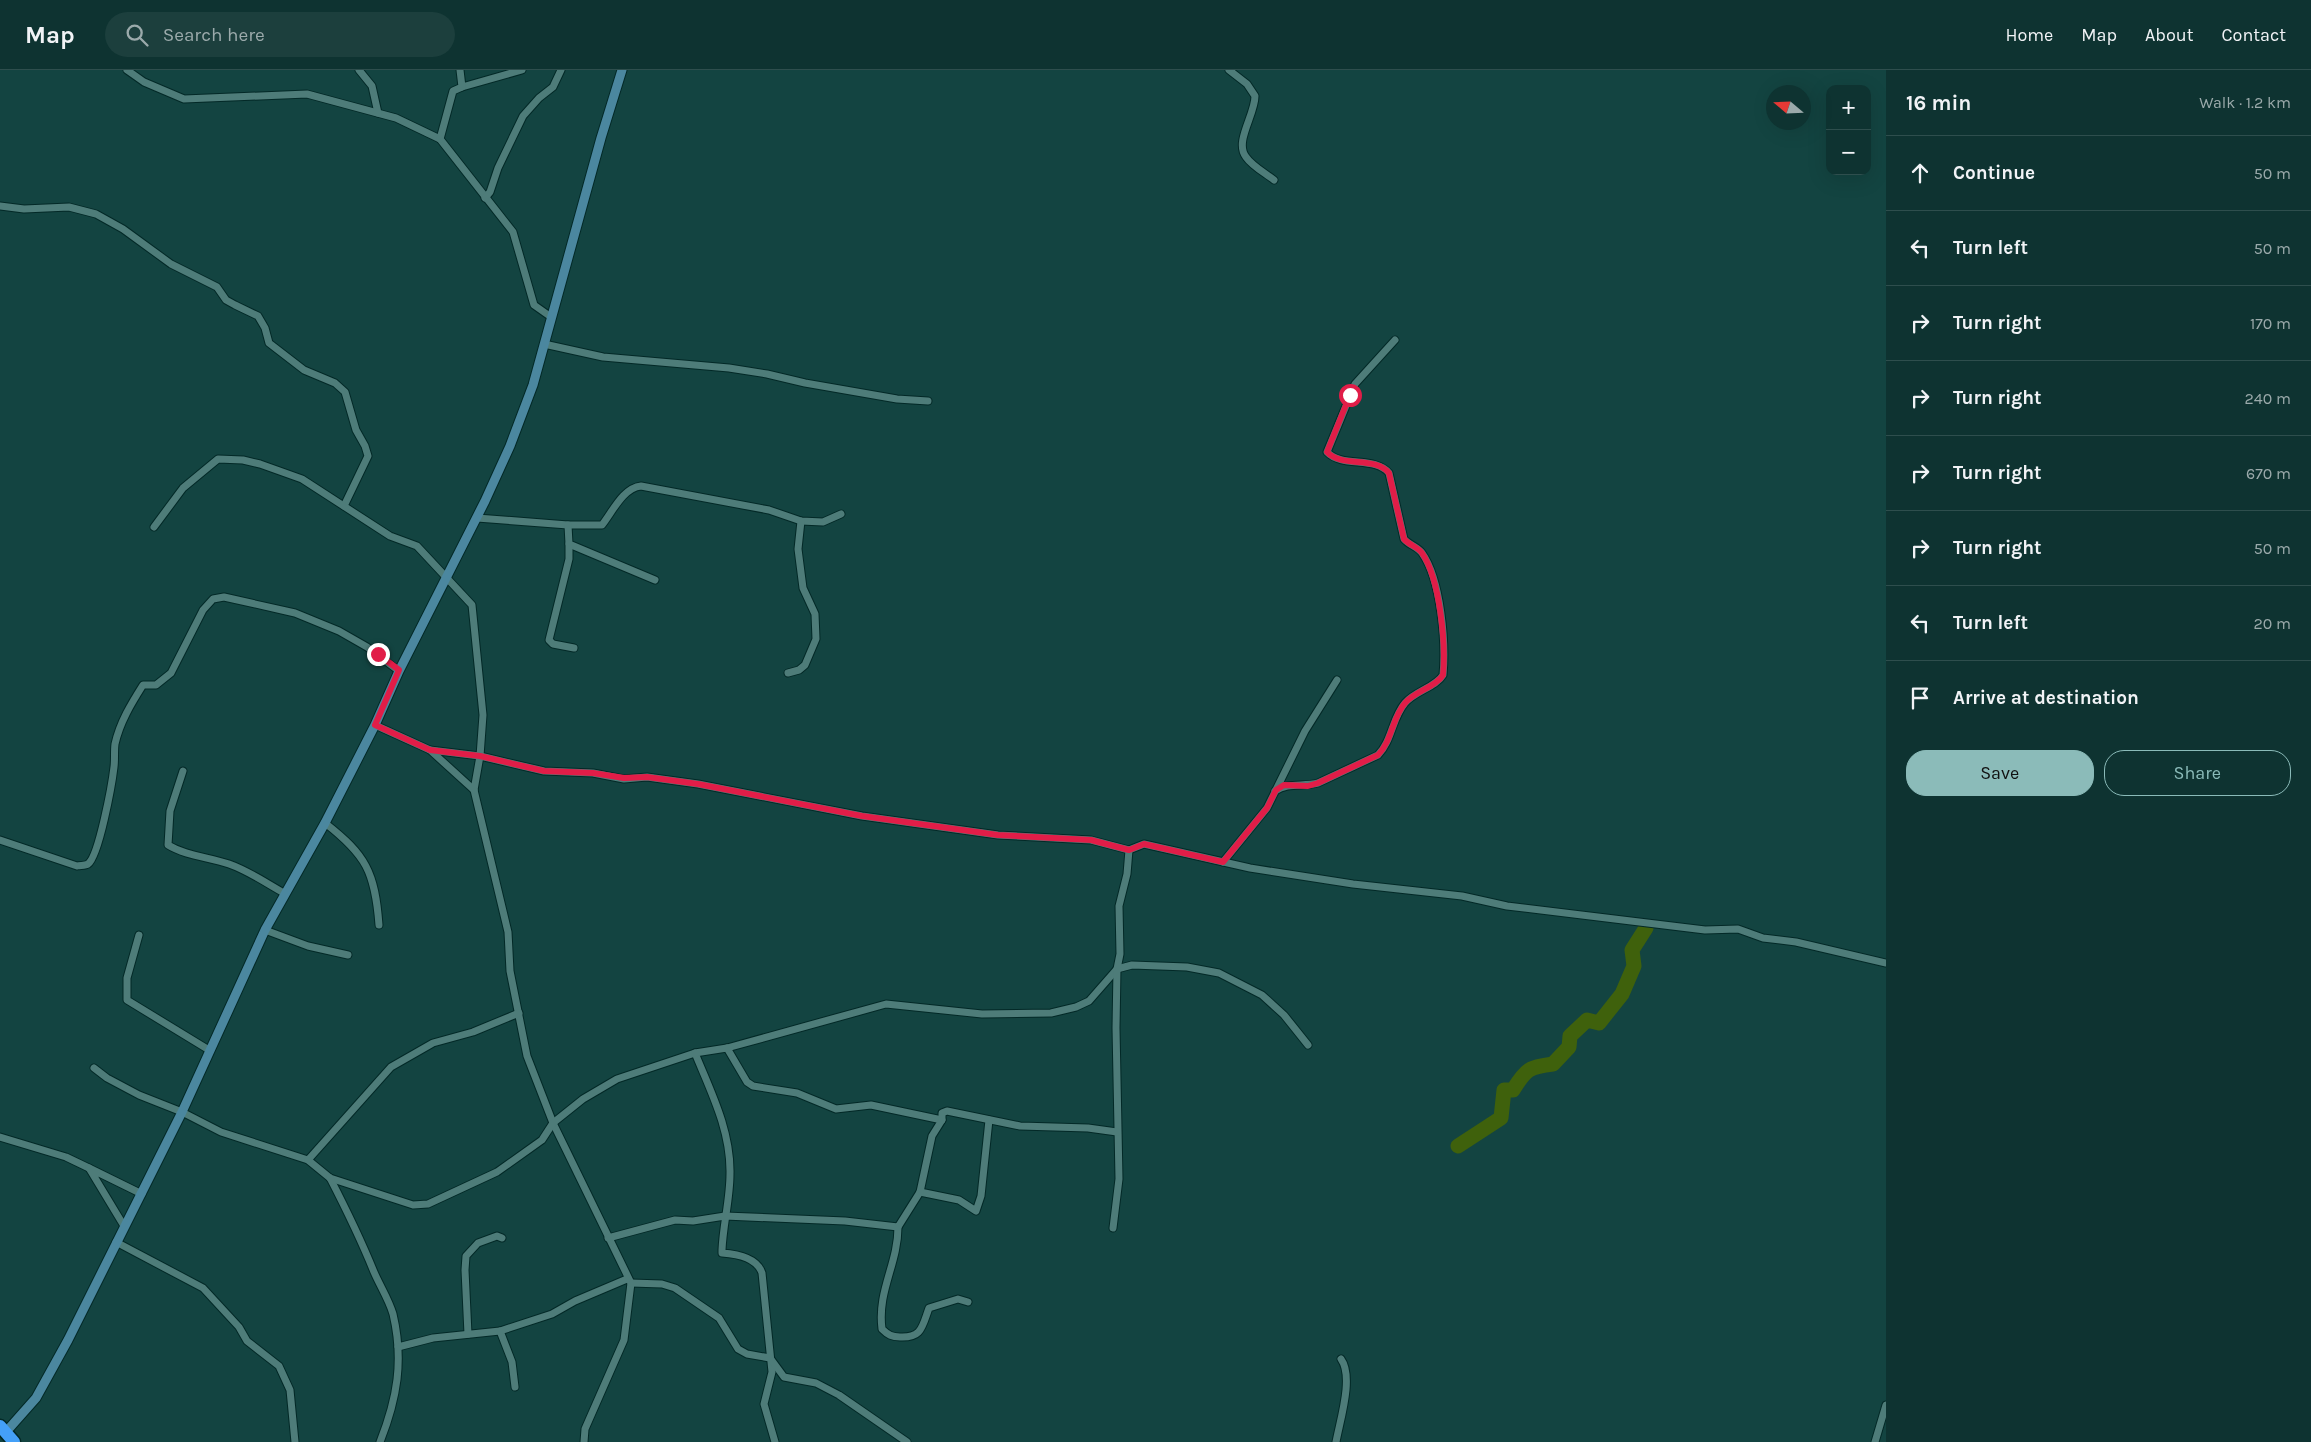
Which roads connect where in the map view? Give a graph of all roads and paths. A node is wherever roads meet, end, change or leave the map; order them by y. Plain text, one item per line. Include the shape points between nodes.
1 (127, 70) edge
2 (359, 70) edge
3 (460, 70) edge
4 (522, 70) edge
5 (561, 70) edge
6 (622, 70) edge
7 (1229, 70) edge
8 (462, 87) junction
9 (378, 113) junction
10 (440, 139) junction
11 (1274, 180) dead end
12 (485, 198) junction
13 (0, 206) edge
14 (551, 317) junction
15 (1396, 340) dead end
16 (544, 344) junction
17 (928, 401) dead end
18 (344, 506) junction
19 (841, 514) dead end
20 (477, 518) junction
21 (801, 521) junction
22 (568, 525) junction
23 (154, 527) dead end
24 (569, 544) junction
25 (446, 576) junction
26 (655, 580) dead end
27 (574, 648) dead end
28 (399, 670) junction
29 (788, 673) dead end
30 (1337, 680) dead end
31 (375, 725) junction
32 (430, 750) junction
33 (480, 756) junction
34 (183, 770) dead end
35 (474, 790) junction
36 (1276, 790) junction
37 (325, 823) junction
38 (0, 840) edge
39 (1129, 850) junction
40 (1223, 862) junction
41 (284, 894) junction
42 (379, 925) dead end
43 (265, 930) junction
44 (138, 935) dead end
45 (348, 955) dead end
46 (1886, 963) edge
47 (1117, 969) junction
48 (519, 1013) junction
49 (1308, 1045) dead end
50 (727, 1048) junction
51 (209, 1050) junction
52 (695, 1053) junction
53 (94, 1068) dead end
54 (182, 1112) junction
55 (942, 1120) junction
56 (989, 1120) junction
57 (553, 1123) junction
58 (1117, 1132) junction
59 (0, 1138) edge
60 (308, 1160) junction
61 (89, 1168) junction
62 (330, 1178) junction
63 (920, 1192) junction
64 (142, 1194) junction
65 (725, 1216) junction
66 (124, 1226) junction
67 (898, 1227) junction
68 (1114, 1228) dead end
69 (502, 1238) dead end
70 (608, 1238) junction
71 (116, 1242) junction
72 (629, 1281) junction
73 (968, 1302) dead end
74 (500, 1331) junction
75 (468, 1334) junction
76 (398, 1347) junction
77 (770, 1358) junction
78 (1341, 1358) dead end
79 (515, 1387) dead end
80 (1886, 1406) edge
81 (6, 1434) edge
82 (295, 1442) edge
83 (380, 1442) edge
84 (584, 1442) edge
85 (775, 1442) edge
86 (907, 1442) edge
87 (1336, 1442) edge
88 (1875, 1442) edge

1 - 9 street via 144,82 184,99 307,94
2 - 9 street via 372,86
3 - 8 street
4 - 8 street
5 - 12 street via 553,87 523,116
6 - 14 street
7 - 11 street via 1247,84 1255,96 1252,116 1241,139 1245,157
8 - 10 street via 453,91
9 - 10 street
10 - 12 street
12 - 14 street via 513,232 534,304
13 - 18 street via 24,209 69,207 96,214 171,264 217,287 226,300 258,316 269,343 292,362 335,383 345,392 368,456
14 - 16 street
15 - 36 street via 1354,384 1327,452 1379,466 1389,473 1404,539 1421,551 1437,589 1443,675 1403,705 1378,755 1318,783 1284,785
16 - 17 street via 603,356 767,374 897,400
16 - 20 street via 533,385 510,446
18 - 23 street via 302,479 260,464 223,458 211,463 183,488
18 - 25 street via 390,536 417,546
19 - 21 street via 823,522
20 - 22 street
20 - 25 street
21 - 22 street via 769,510 641,486 632,487 602,525
21 - 29 street via 799,558 803,588 815,614 816,639 805,665
22 - 24 street
24 - 26 street
24 - 27 street via 569,559 549,640
25 - 28 street
25 - 33 street via 472,605 483,715
28 - 31 street
28 - 38 street via 353,638 295,613 236,598 213,599 203,610 171,673 156,685 143,685 129,707 115,746 114,767 98,844 87,865 76,866
30 - 36 street via 1305,731
31 - 32 street
31 - 37 street
32 - 33 street
32 - 35 street
33 - 35 street
33 - 39 street via 544,771 647,777 862,816 998,835 1091,840
34 - 41 street via 170,811 168,846 229,864
35 - 48 street via 508,932 510,971
36 - 40 street via 1267,808
37 - 41 street
37 - 42 street via 350,843 365,862 374,886
39 - 40 street via 1144,844
39 - 47 street via 1119,906 1120,954
40 - 46 street via 1353,884 1462,896 1507,906 1705,930 1738,929 1763,938 1796,942
41 - 43 street
43 - 45 street via 308,946
43 - 51 street
44 - 51 street via 127,978 127,1000
47 - 49 street via 1132,964 1187,967 1219,973 1262,994
47 - 50 street via 1089,1001 1051,1014 982,1014 886,1004
47 - 58 street
48 - 57 street via 533,1074
48 - 60 street via 473,1032 433,1043 391,1067
50 - 52 street
50 - 55 street via 747,1082 753,1086 797,1093 836,1108 871,1105
51 - 54 street
52 - 57 street via 617,1079 583,1099
52 - 65 street via 723,1122 730,1174
53 - 54 street via 139,1095
54 - 60 street via 221,1132
54 - 64 street
55 - 56 street via 942,1113 947,1111
55 - 63 street via 932,1136
56 - 58 street via 1020,1126
56 - 63 street via 981,1196 976,1211 958,1200
57 - 62 street via 542,1140 497,1172 428,1204 413,1205
57 - 70 street
58 - 68 street via 1119,1179
59 - 61 street via 66,1157
60 - 62 street
61 - 64 street
61 - 66 street
62 - 76 street via 357,1230 392,1313
63 - 67 street
64 - 66 street
65 - 67 street via 845,1221
65 - 70 street via 693,1222 675,1220
65 - 77 street via 722,1253 737,1254 755,1262 762,1273
66 - 71 street
67 - 73 street via 898,1246 883,1292 882,1330 887,1335 913,1338 918,1335 929,1308 958,1299
69 - 75 street via 497,1236 478,1243 466,1256
70 - 72 street
71 - 81 street via 36,1398
71 - 82 street via 203,1288 239,1327 247,1341 279,1366 290,1390
72 - 74 street via 575,1301 552,1314
72 - 77 street via 675,1288 719,1318 738,1348 747,1354
72 - 84 street via 624,1340 586,1429
74 - 75 street
74 - 79 street via 512,1362
75 - 76 street
76 - 83 street via 394,1403
77 - 85 street via 772,1372 764,1404
77 - 86 street via 784,1378 816,1383
78 - 87 street via 1346,1372
80 - 88 street

